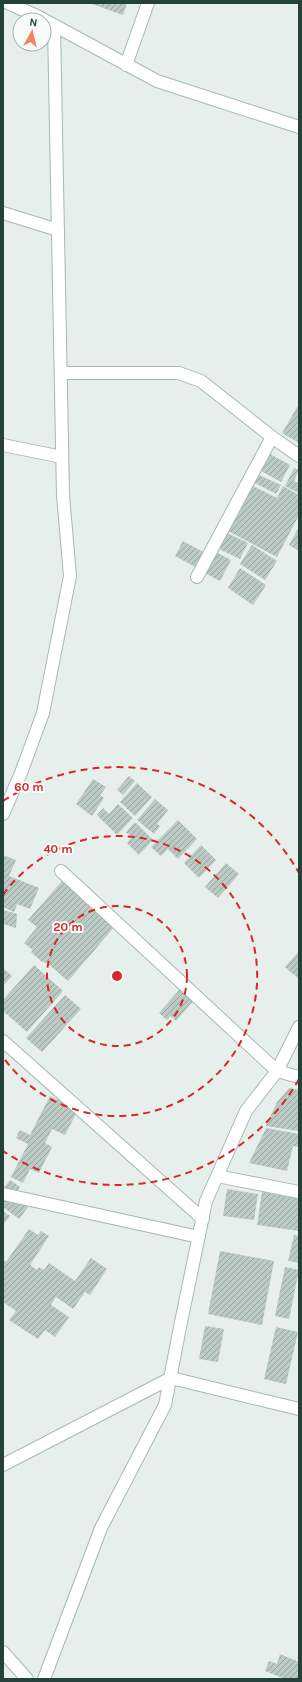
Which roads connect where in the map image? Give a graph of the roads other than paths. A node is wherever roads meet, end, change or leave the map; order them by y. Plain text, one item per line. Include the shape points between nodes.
1 (8, 3) edge
2 (148, 3) edge
3 (54, 25) junction
4 (126, 65) junction
5 (299, 127) edge
6 (3, 213) edge
7 (58, 230) junction
8 (61, 374) junction
9 (272, 437) junction
10 (3, 445) edge
11 (299, 456) edge
12 (62, 457) junction
13 (198, 577) dead end
14 (3, 814) edge
15 (61, 871) dead end
16 (299, 1027) edge
17 (3, 1042) edge
18 (277, 1071) junction
19 (299, 1077) edge
20 (217, 1176) junction
21 (299, 1192) edge
22 (3, 1194) edge
23 (202, 1219) junction
24 (199, 1237) junction
25 (171, 1378) junction
26 (299, 1408) edge
27 (3, 1466) edge
28 (3, 1652) edge
29 (27, 1679) edge
30 (44, 1679) edge

1 - 3 street
2 - 4 street
3 - 4 street
3 - 7 street
4 - 5 street via 157,81
6 - 7 street
7 - 8 street
8 - 9 street via 179,373 201,381
8 - 12 street
9 - 11 street
9 - 13 street
10 - 12 street
12 - 14 street via 70,576 43,713 22,773
15 - 18 street
16 - 18 street
17 - 23 street
18 - 19 street
18 - 20 street via 246,1111
20 - 21 street
20 - 23 street via 206,1201
22 - 24 street
23 - 24 street
24 - 25 street
25 - 26 street
25 - 27 street
25 - 30 street via 165,1405 101,1528
28 - 29 street

